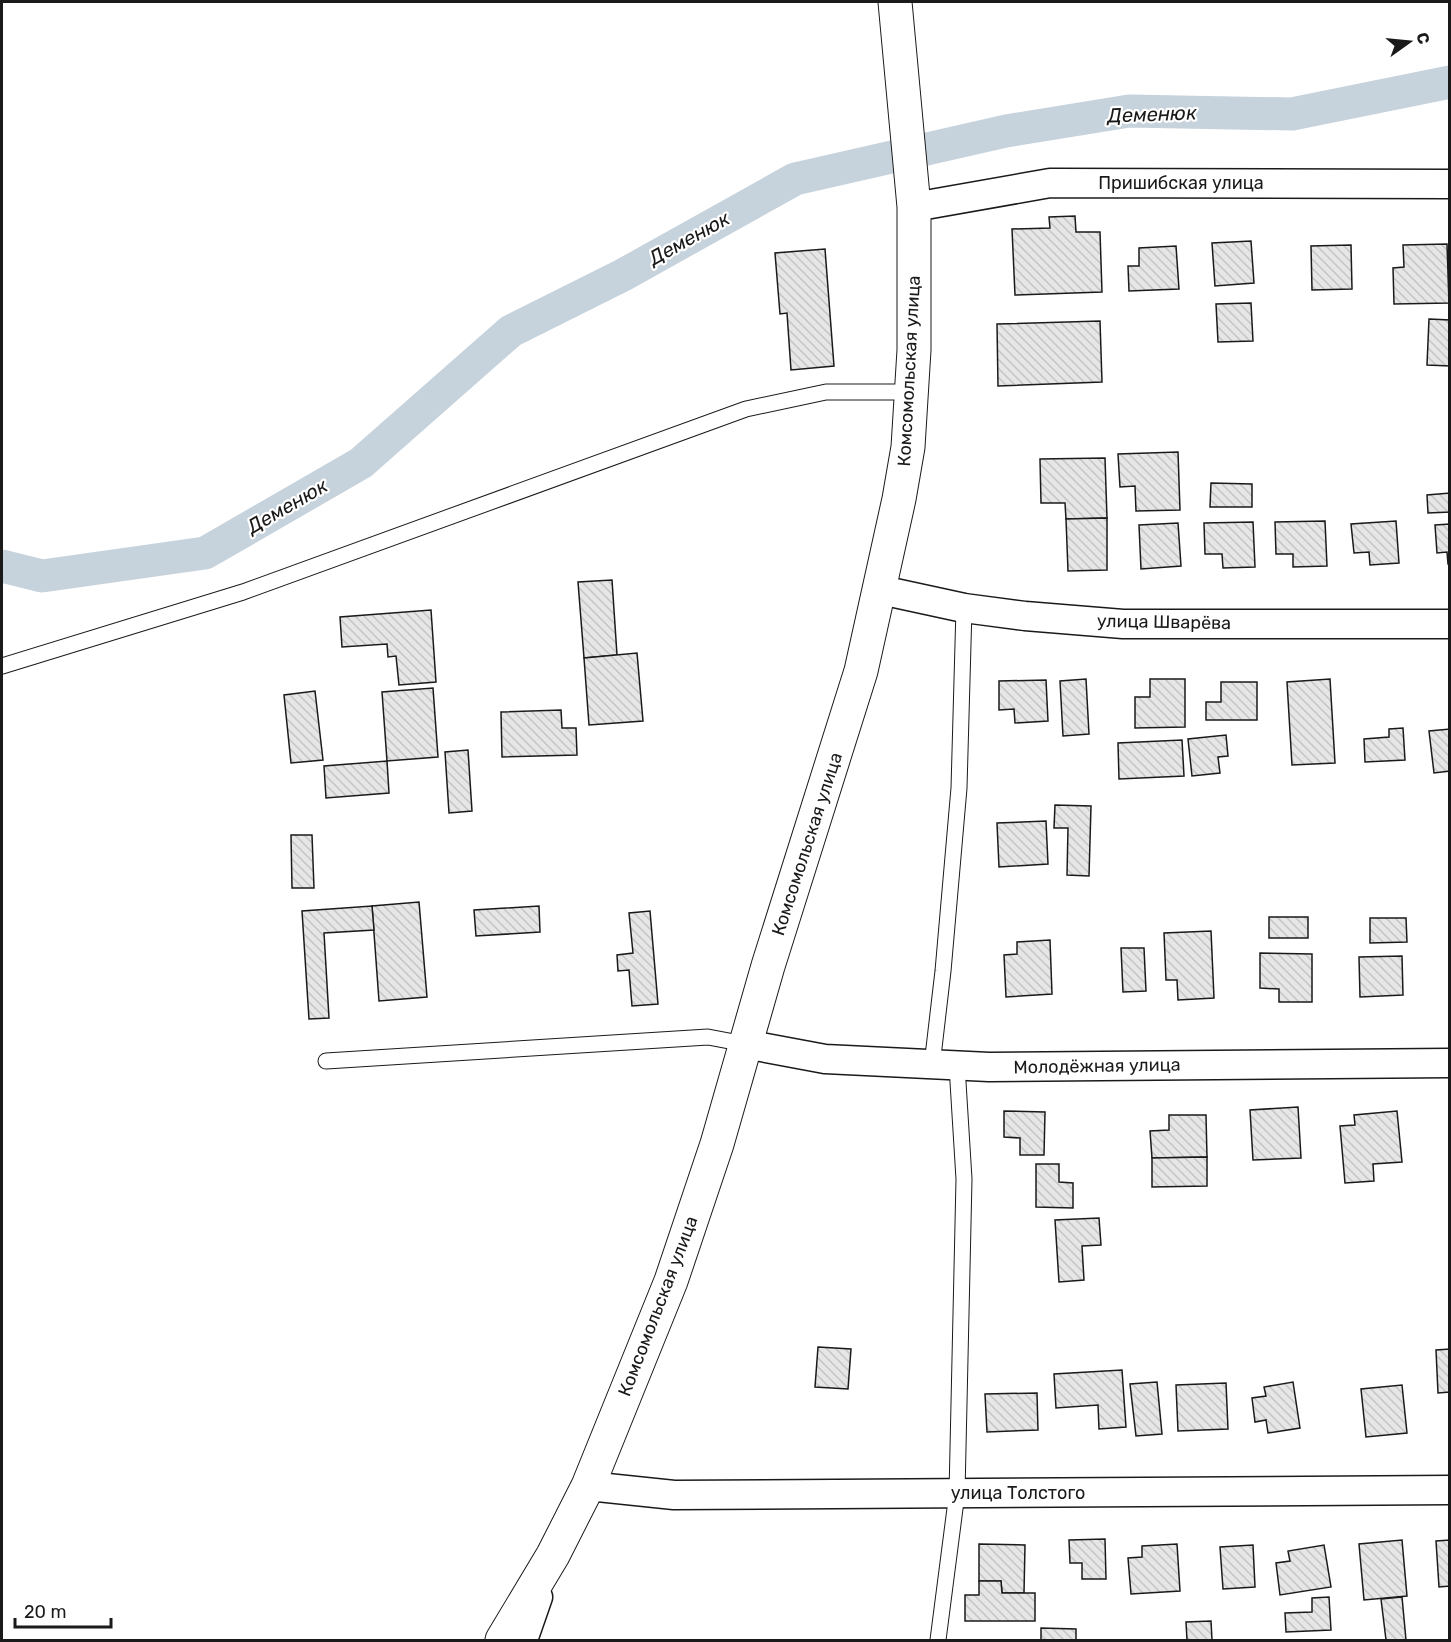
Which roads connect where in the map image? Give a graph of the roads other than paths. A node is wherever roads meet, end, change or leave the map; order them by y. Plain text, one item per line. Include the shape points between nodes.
1 (895, 2) edge
2 (1449, 184) edge
3 (913, 196) junction
4 (910, 392) junction
5 (881, 590) junction
6 (964, 608) junction
7 (1449, 624) edge
8 (2, 666) edge
9 (745, 1044) junction
10 (326, 1061) dead end
11 (1449, 1063) edge
12 (944, 1065) junction
13 (588, 1486) junction
14 (1449, 1490) edge
15 (957, 1493) junction
16 (553, 1555) junction
17 (502, 1641) edge
18 (523, 1641) edge
19 (938, 1641) edge

1 - 3 main road, Комсомольская улица
2 - 3 street, Пришибская улица via 1050,183
3 - 4 main road, Комсомольская улица
4 - 5 main road, Комсомольская улица via 908,447
4 - 8 lane via 826,392 746,409 243,592
5 - 6 street, улица Шварёва
5 - 9 main road, Комсомольская улица via 861,671
6 - 7 street, улица Шварёва via 1123,624
6 - 12 lane via 959,788 943,971
9 - 10 lane via 708,1037
9 - 12 street, Молодёжная улица via 825,1059
9 - 13 main road, Комсомольская улица via 717,1144 671,1281
11 - 12 street, Молодёжная улица
12 - 15 lane via 964,1179
13 - 15 street, улица Толстого via 674,1495
13 - 16 main road, Комсомольская улица
14 - 15 street, улица Толстого
15 - 19 lane
16 - 17 main road, Комсомольская улица
16 - 18 street

